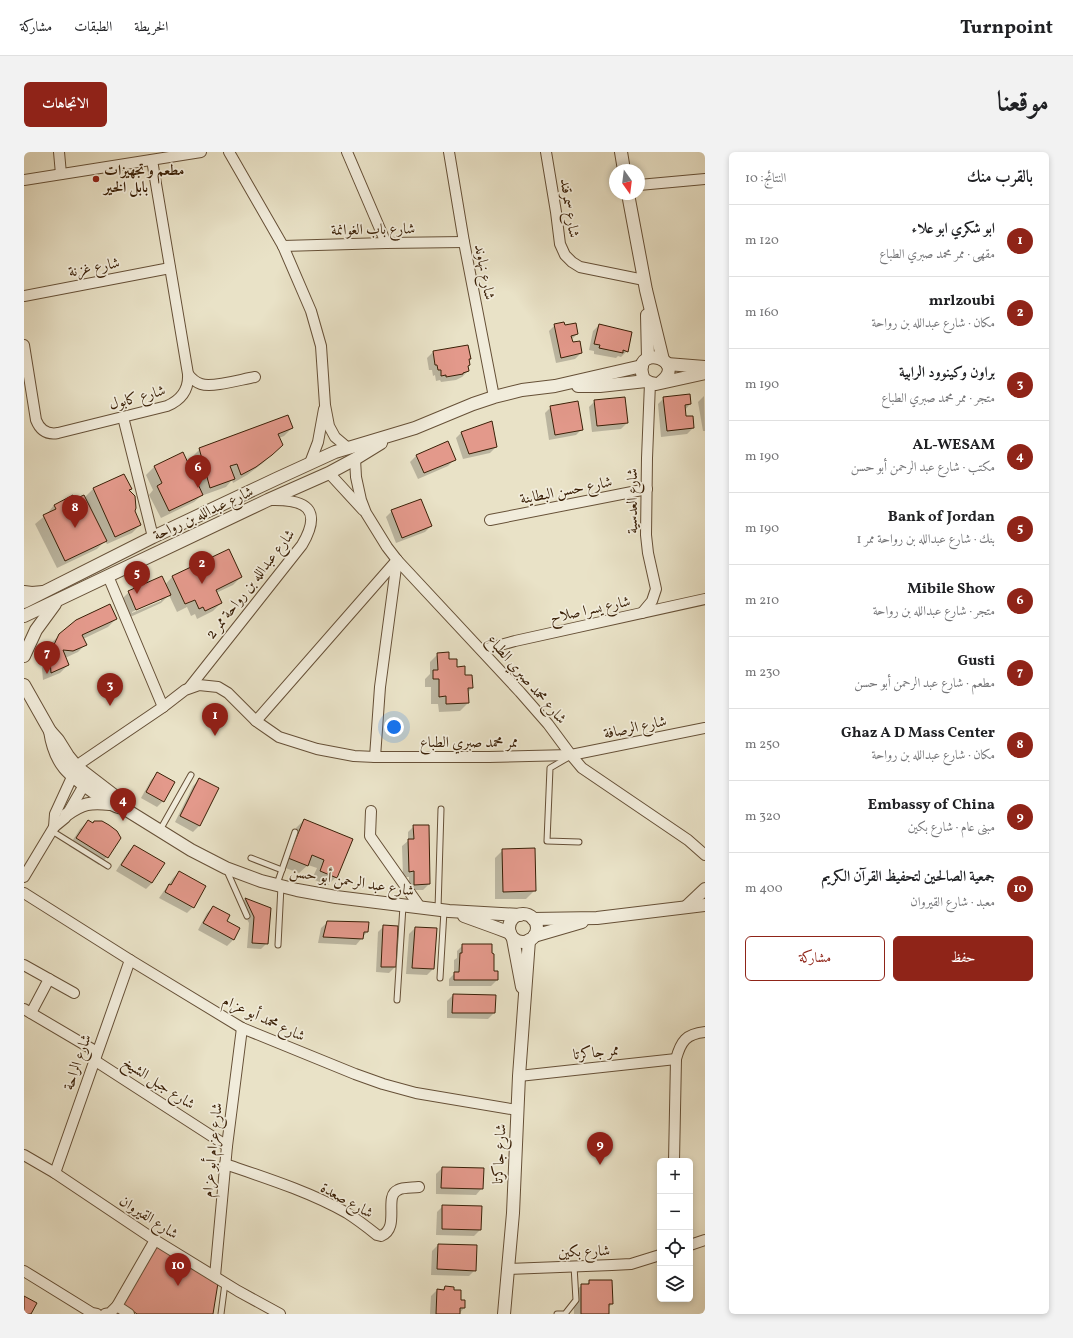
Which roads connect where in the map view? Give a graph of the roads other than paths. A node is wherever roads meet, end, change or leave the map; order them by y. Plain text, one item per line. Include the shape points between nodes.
1 (59, 152) edge
2 (201, 152) edge
3 (229, 152) edge
4 (347, 152) edge
5 (449, 152) edge
6 (546, 152) edge
7 (621, 152) edge
8 (152, 160) junction
9 (623, 164) edge
10 (61, 174) junction
11 (705, 179) edge
12 (24, 180) edge
13 (645, 184) edge
14 (629, 200) edge
15 (464, 242) junction
16 (386, 243) junction
17 (283, 246) junction
18 (170, 268) junction
19 (645, 285) junction
20 (24, 296) edge
21 (24, 345) edge
22 (645, 362) junction
23 (665, 362) junction
24 (705, 367) edge
25 (188, 374) junction
26 (705, 374) edge
27 (255, 377) dead end
28 (652, 382) junction
29 (555, 386) junction
30 (494, 397) junction
31 (325, 405) junction
32 (123, 417) junction
33 (393, 435) junction
34 (348, 448) junction
35 (355, 459) junction
36 (310, 463) junction
37 (329, 473) junction
38 (647, 489) junction
39 (268, 500) junction
40 (366, 513) junction
41 (490, 520) dead end
42 (153, 538) junction
43 (397, 560) junction
44 (108, 576) junction
45 (49, 590) junction
46 (24, 591) edge
47 (705, 600) edge
48 (58, 601) junction
49 (24, 602) edge
50 (642, 613) junction
51 (24, 616) edge
52 (482, 650) junction
53 (24, 656) edge
54 (24, 684) edge
55 (189, 688) junction
56 (163, 707) junction
57 (256, 722) junction
58 (705, 728) edge
59 (571, 755) junction
60 (375, 757) junction
61 (75, 772) junction
62 (191, 775) dead end
63 (86, 781) junction
64 (111, 804) junction
65 (125, 809) junction
66 (441, 809) dead end
67 (371, 811) dead end
68 (66, 815) junction
69 (53, 829) junction
70 (160, 830) junction
71 (295, 832) dead end
72 (688, 840) junction
73 (578, 842) dead end
74 (705, 848) edge
75 (705, 855) edge
76 (251, 858) dead end
77 (108, 866) dead end
78 (226, 868) junction
79 (282, 870) junction
80 (24, 877) edge
81 (279, 886) junction
82 (705, 889) edge
83 (24, 892) edge
84 (403, 905) junction
85 (705, 905) edge
86 (420, 907) junction
87 (686, 908) junction
88 (444, 910) junction
89 (520, 915) junction
90 (247, 916) dead end
91 (596, 918) junction
92 (532, 919) junction
93 (511, 936) junction
94 (532, 938) junction
95 (278, 945) dead end
96 (130, 960) junction
97 (24, 965) edge
98 (440, 978) dead end
99 (48, 979) junction
100 (74, 993) dead end
101 (524, 996) junction
102 (397, 1000) dead end
103 (27, 1011) edge
104 (242, 1028) junction
105 (705, 1032) edge
106 (95, 1056) junction
107 (676, 1059) junction
108 (519, 1076) junction
109 (517, 1110) junction
110 (227, 1146) junction
111 (24, 1155) edge
112 (674, 1158) edge
113 (225, 1164) junction
114 (55, 1174) junction
115 (420, 1187) dead end
116 (155, 1240) junction
117 (705, 1240) edge
118 (693, 1244) edge
119 (657, 1256) edge
120 (574, 1266) junction
121 (508, 1269) junction
122 (24, 1271) edge
123 (215, 1276) junction
124 (225, 1283) junction
125 (117, 1306) junction
126 (97, 1314) edge
127 (105, 1314) edge
128 (129, 1314) edge
129 (221, 1314) edge
130 (280, 1314) edge
131 (504, 1314) edge
132 (557, 1314) edge

1 - 10 street
2 - 8 street
3 - 17 street
4 - 16 street
5 - 15 street, شارع نهاوند
6 - 19 street, شارع سمرقند via 560,244 564,255 580,267
7 - 9 street
8 - 10 street
8 - 18 street, شارع كابول
10 - 12 street
11 - 13 street
14 - 19 street
15 - 16 street, شارع باب الغوانمة
15 - 30 street, شارع نهاوند
16 - 17 street, شارع باب الغوانمة
17 - 31 street via 316,327 323,367
18 - 20 street, شارع غزنة
18 - 25 street, شارع كابول
19 - 22 street
19 - 23 street
21 - 32 street, شارع كابول via 36,420 42,430 53,434
22 - 23 street via 653,357
22 - 28 street via 641,372 643,377
22 - 29 street, شارع عبدالله بن رواحة
23 - 24 street
23 - 28 street via 668,374
25 - 27 street via 195,382 205,385
25 - 32 street, شارع كابول via 185,392 174,403
26 - 28 street, شارع عبدالله بن رواحة
28 - 29 street, شارع عبدالله بن رواحة
28 - 38 street, شارع العدسية
29 - 30 street, شارع عبدالله بن رواحة
30 - 33 street, شارع عبدالله بن رواحة
31 - 34 street via 329,426 335,438
31 - 36 street via 318,442
32 - 42 street
33 - 34 street, شارع عبدالله بن رواحة
33 - 35 street, شارع عبدالله بن رواحة
34 - 36 street, شارع عبدالله بن رواحة
35 - 37 street, شارع عبدالله بن رواحة
35 - 40 street, شارع محمد صبري الطباع via 357,485
36 - 42 street, شارع عبدالله بن رواحة
37 - 39 street, شارع عبدالله بن رواحة
37 - 40 street, شارع محمد صبري الطباع
38 - 41 street, شارع حسن البطاينة
38 - 50 street, شارع العدسية via 646,535 656,589 652,601
39 - 44 street, شارع عبدالله بن رواحة
39 - 55 street, شارع عبدالله بن رواحة ممر 2 via 303,504 311,519 307,536
40 - 43 street, شارع محمد صبري الطباع
42 - 45 street, شارع عبدالله بن رواحة
43 - 52 street, شارع محمد صبري الطباع
43 - 57 street
43 - 60 street via 380,687
44 - 48 street, شارع عبدالله بن رواحة
44 - 56 street
45 - 46 street
45 - 49 street, شارع عبدالله بن رواحة
47 - 50 street, شارع يسرا صلاح
48 - 51 street, شارع عبدالله بن رواحة
48 - 53 street via 36,630
50 - 52 street, شارع يسرا صلاح
52 - 59 street, شارع محمد صبري الطباع via 548,724
54 - 61 street, شارع عبد الرحمن أبو حسن via 50,731 52,743 63,767
55 - 56 street
55 - 57 street, ممر محمد صبري الطباع via 199,685 218,687 228,693
56 - 61 street via 91,755
57 - 60 street, ممر محمد صبري الطباع via 279,737 317,749
58 - 59 street, شارع الرصافة
59 - 60 street, ممر محمد صبري الطباع
59 - 72 street, شارع محمد صبري الطباع via 582,768 597,779
59 - 73 lane via 550,768 547,841
61 - 63 street, شارع عبد الرحمن أبو حسن
61 - 69 street via 55,814
62 - 70 lane
63 - 64 street, شارع عبد الرحمن أبو حسن
63 - 65 street, شارع عبد الرحمن أبو حسن via 120,800
63 - 68 street
64 - 65 street, شارع عبد الرحمن أبو حسن
64 - 68 street via 87,803
65 - 70 street, شارع عبد الرحمن أبو حسن
66 - 88 lane
67 - 86 street via 370,836
68 - 69 street
69 - 77 lane
69 - 80 street
70 - 78 street, شارع عبد الرحمن أبو حسن
71 - 79 lane
72 - 74 street, شارع محمد صبري الطباع
72 - 75 street, شارع محمد صبري الطباع
76 - 79 lane
78 - 81 street, شارع عبد الرحمن أبو حسن
78 - 90 lane
79 - 81 lane
81 - 84 street, شارع عبد الرحمن أبو حسن via 336,897
81 - 95 lane
82 - 87 street
83 - 96 street, شارع محمد أبو عزام
84 - 86 street, شارع عبد الرحمن أبو حسن
84 - 102 lane
85 - 87 street
86 - 88 street, شارع عبد الرحمن أبو حسن
87 - 91 street
88 - 89 street, شارع عبد الرحمن أبو حسن
88 - 93 street, شارع عبد الرحمن أبو حسن via 497,928
88 - 98 lane
89 - 92 street
89 - 93 street via 512,920 508,929
91 - 92 street
91 - 94 street
92 - 94 street via 536,927
93 - 94 street via 521,942
93 - 101 street, شارع جاكرتا
94 - 101 street, شارع جاكرتا
96 - 104 street, شارع محمد أبو عزام
96 - 106 street, شارع الراحة
97 - 99 street
99 - 100 street
99 - 103 street
101 - 108 street, شارع جاكرتا
103 - 106 street, شارع جبل الشيخ
104 - 109 street, شارع محمد أبو عزام via 383,1084 416,1093
104 - 110 street, شارع عزام أبو عزام
105 - 107 street via 683,1040
106 - 110 street, شارع جبل الشيخ
106 - 114 street, شارع الراحة
107 - 108 street, ممر جاكرتا
107 - 112 street
108 - 109 street, شارع جاكرتا
109 - 121 street, شارع جاكرتا
110 - 113 street, شارع عزام أبو عزام
111 - 114 street, شارع القيروان
113 - 115 street, شارع صعدة via 319,1200 347,1213 381,1236 386,1234 391,1226 393,1194 396,1190
113 - 123 street, شارع عزام أبو عزام
114 - 116 street, شارع القيروان
116 - 123 street, شارع القيروان
116 - 125 street
117 - 118 street
119 - 120 street, شارع بكين via 631,1264
120 - 121 street, شارع بكين
120 - 132 lane via 576,1300 564,1314
121 - 131 street, شارع جاكرتا
122 - 126 street
123 - 124 street, شارع القيروان
124 - 129 lane
124 - 130 street, شارع القيروان
125 - 127 street
125 - 128 street

